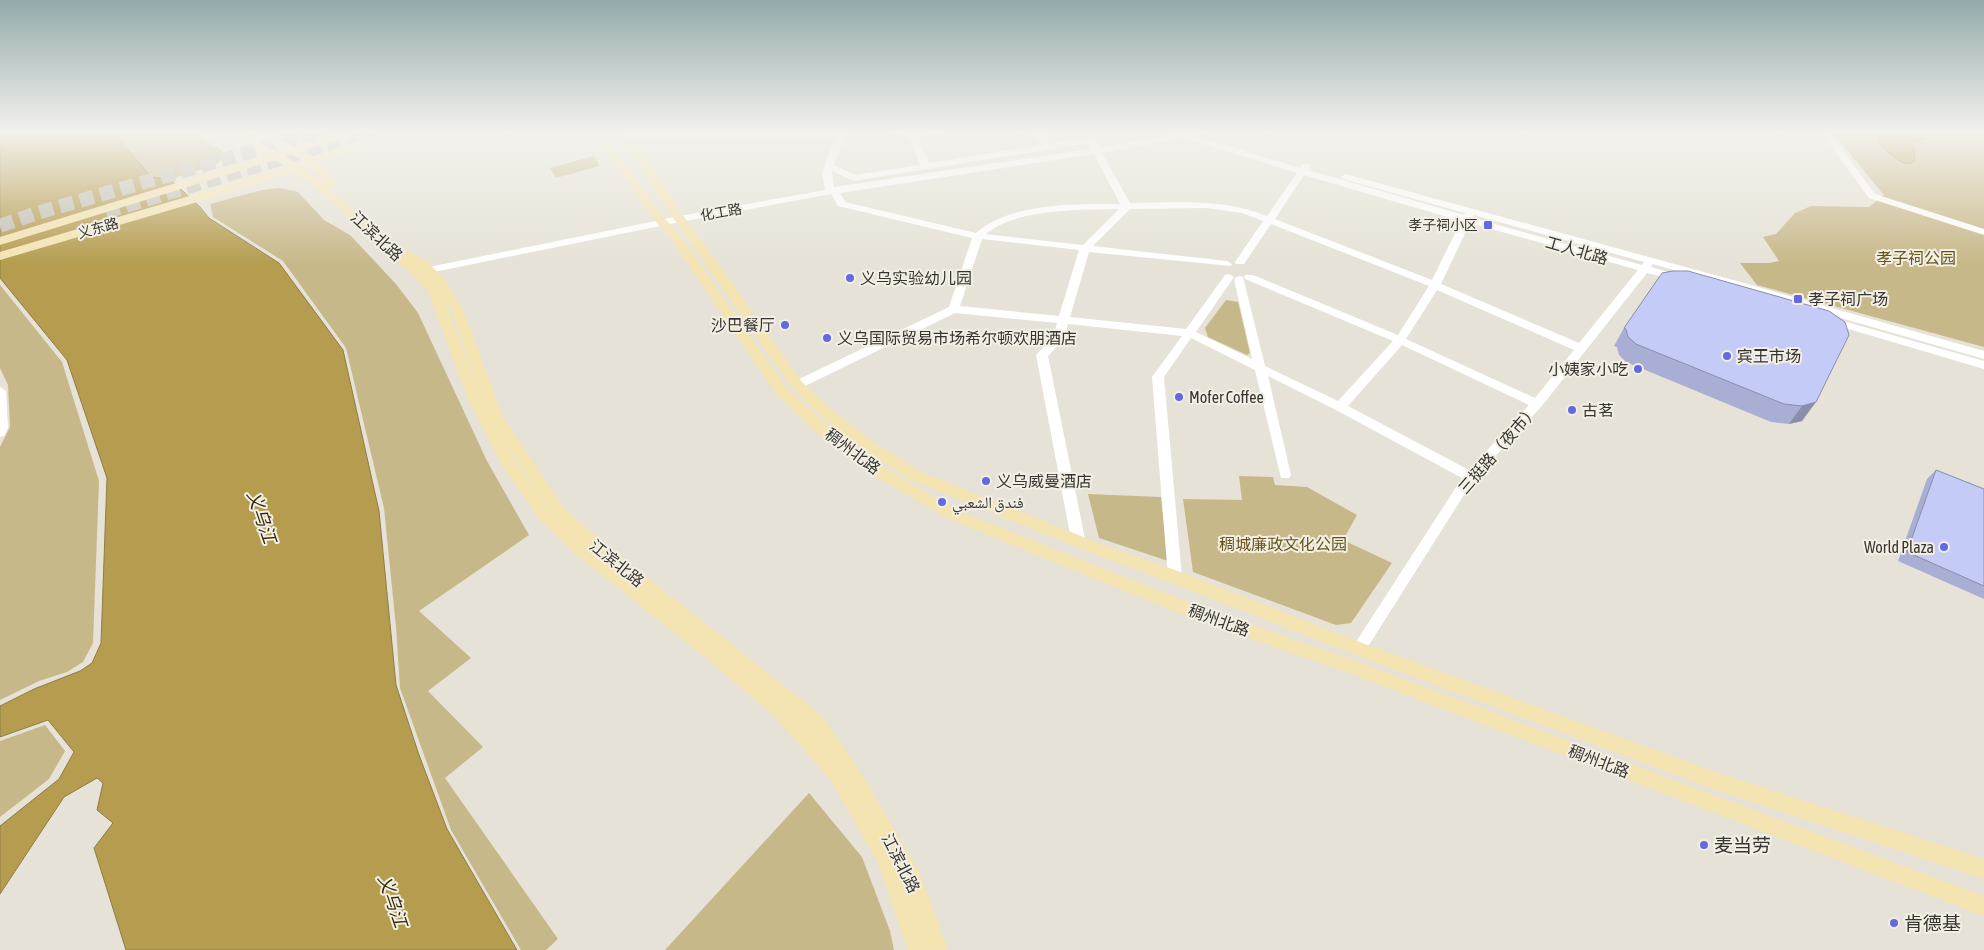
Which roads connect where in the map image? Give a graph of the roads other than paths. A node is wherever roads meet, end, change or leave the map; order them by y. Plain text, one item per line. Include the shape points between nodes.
1 (216, 175) edge
2 (273, 175) edge
3 (307, 175) edge
4 (323, 175) edge
5 (634, 175) edge
6 (648, 175) edge
7 (827, 175) edge
8 (848, 175) edge
9 (870, 175) edge
10 (926, 175) edge
11 (1110, 175) edge
12 (1300, 175) edge
13 (1327, 175) edge
14 (1857, 175) edge
15 (832, 190) junction
16 (1127, 207) junction
17 (1469, 214) junction
18 (670, 219) junction
19 (1269, 220) junction
20 (1984, 232) edge
21 (978, 236) junction
22 (0, 241) edge
23 (1085, 248) junction
24 (0, 256) edge
25 (1240, 262) junction
26 (1648, 265) junction
27 (421, 270) junction
28 (1234, 274) junction
29 (1435, 285) junction
30 (954, 309) junction
31 (1064, 320) junction
32 (1189, 333) junction
33 (1400, 340) junction
34 (1582, 349) junction
35 (1984, 355) edge
36 (1984, 365) edge
37 (1261, 368) junction
38 (797, 385) junction
39 (0, 391) edge
40 (1537, 404) junction
41 (1340, 407) junction
42 (0, 432) edge
43 (1285, 475) dead end
44 (1470, 476) junction
45 (1078, 540) junction
46 (1175, 577) junction
47 (1359, 649) junction
48 (1984, 868) edge
49 (1984, 906) edge
50 (919, 950) edge
51 (938, 950) edge

1 - 22 main road, 义东路
2 - 24 main road, 义东路
3 - 27 main road, 江滨北路 via 393,253
4 - 27 main road, 江滨北路
5 - 18 main road, 稠州北路
6 - 18 main road, 稠州北路
7 - 15 street
8 - 9 street via 854,178
10 - 15 street, 化工路
11 - 16 street
12 - 19 street
13 - 17 street, 工人北路
14 - 20 street via 1872,196
15 - 18 street, 化工路
15 - 21 street via 841,204
16 - 19 street via 1226,206
16 - 21 street via 1040,211 991,225
16 - 23 street
17 - 26 street, 工人北路
17 - 29 street
18 - 27 street, 化工路
18 - 38 main road, 稠州北路
18 - 49 main road, 稠州北路 via 782,392 868,465 954,515 1187,609 1364,672
19 - 25 street
19 - 29 street
21 - 23 street
21 - 30 street
23 - 28 street via 1197,261
23 - 31 street
25 - 28 street
25 - 28 street via 1248,265 1251,275
26 - 34 street, 三挺路（夜市）
26 - 35 street, 工人北路
26 - 36 street, 工人北路
27 - 50 main road, 江滨北路 via 434,290 475,400 507,461 544,515 584,552 781,711 837,773 886,859
27 - 51 main road, 江滨北路 via 440,281 458,312 496,418 559,512 589,540 816,722 858,784 912,878
28 - 32 street
28 - 33 street
28 - 37 street
29 - 33 street
29 - 34 street
30 - 31 street
30 - 38 street
31 - 32 street
31 - 45 street via 1058,339 1042,355
32 - 37 street
32 - 46 street via 1158,377
33 - 40 street
33 - 41 street
34 - 40 street, 三挺路（夜市）
37 - 41 street
37 - 43 street
38 - 45 main road, 稠州北路 via 867,445 914,475
39 - 42 street
40 - 44 street, 三挺路（夜市）
41 - 44 street
44 - 47 street, 三挺路（夜市）
45 - 46 main road, 稠州北路
46 - 47 main road, 稠州北路
47 - 48 main road, 稠州北路 via 1716,781

